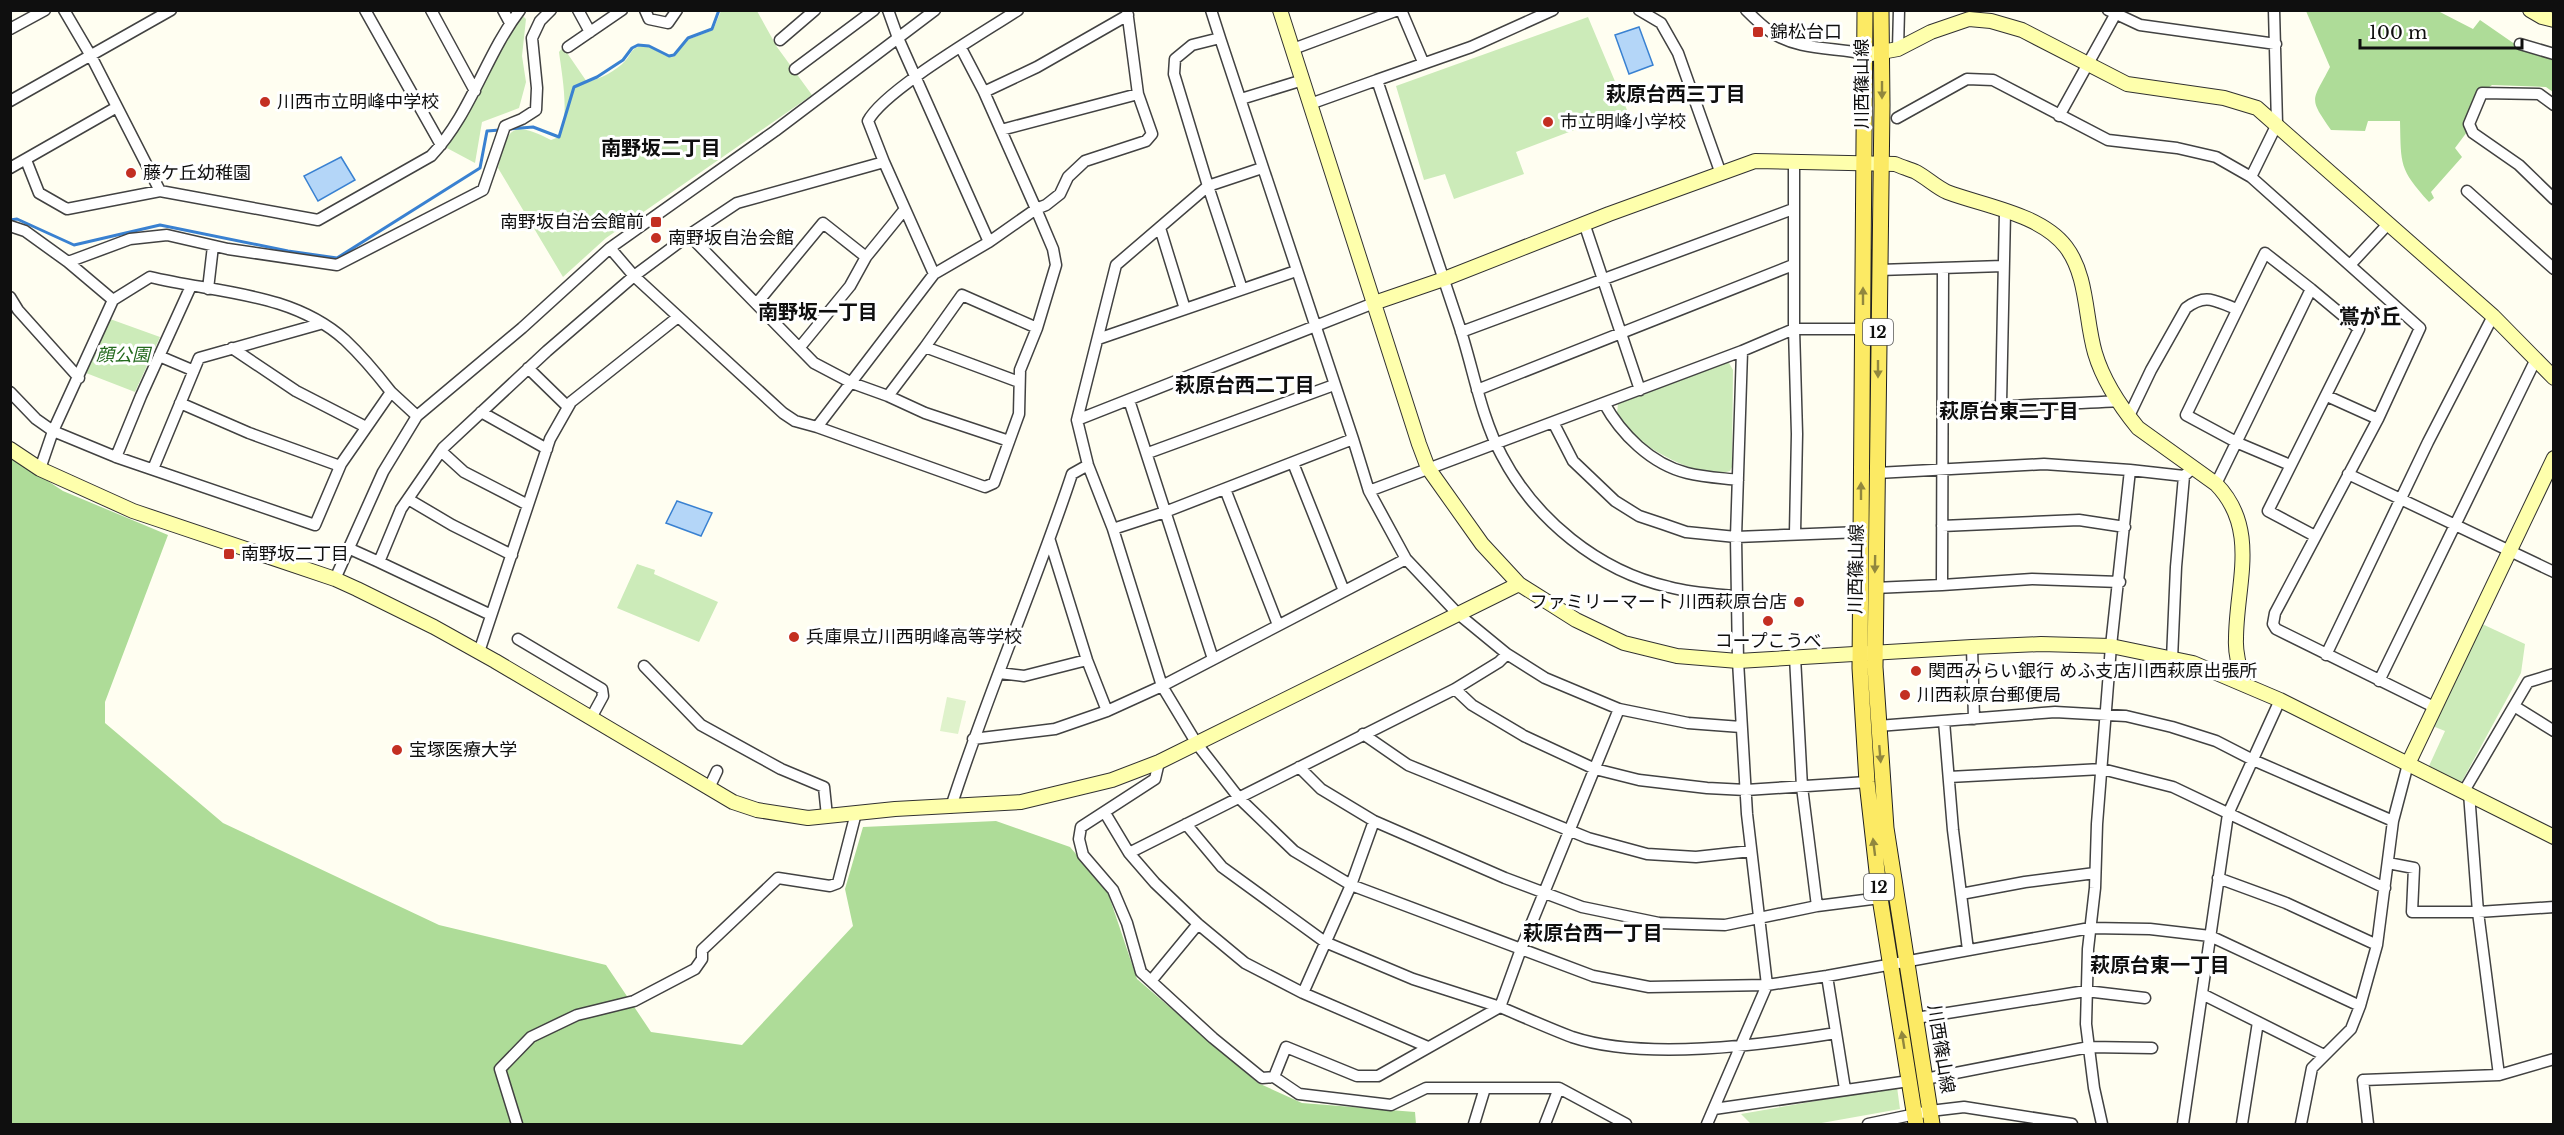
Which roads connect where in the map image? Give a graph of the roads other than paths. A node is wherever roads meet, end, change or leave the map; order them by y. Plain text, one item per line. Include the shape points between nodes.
1 (45, 10) edge
2 (64, 10) edge
3 (171, 10) edge
4 (365, 10) edge
5 (431, 10) edge
6 (503, 10) edge
7 (520, 10) edge
8 (551, 10) edge
9 (578, 10) edge
10 (622, 10) edge
11 (645, 10) edge
12 (677, 10) edge
13 (815, 10) edge
14 (874, 10) edge
15 (888, 10) edge
16 (935, 10) edge
17 (1018, 10) edge
18 (1211, 10) edge
19 (1280, 10) edge
20 (1399, 10) edge
21 (1553, 10) edge
22 (1639, 10) edge
23 (1746, 10) edge
24 (1865, 10) edge
25 (1881, 10) edge
26 (1899, 10) edge
27 (2274, 10) edge
28 (2530, 10) edge
29 (1127, 13) edge
30 (2111, 13) edge
31 (1969, 15) edge
32 (2553, 20) edge
33 (510, 23) junction
34 (10, 29) edge
35 (590, 32) junction
36 (898, 38) junction
37 (1220, 38) junction
38 (780, 40) dead end
39 (2276, 44) junction
40 (2520, 44) dead end
41 (568, 47) dead end
42 (961, 48) junction
43 (1293, 49) junction
44 (1898, 49) junction
45 (1882, 52) junction
46 (1866, 54) junction
47 (2553, 54) edge
48 (91, 56) junction
49 (1423, 62) junction
50 (2088, 65) junction
51 (795, 69) dead end
52 (917, 76) junction
53 (1303, 80) junction
54 (1377, 80) junction
55 (476, 91) junction
56 (984, 92) junction
57 (1138, 94) junction
58 (1241, 99) junction
59 (10, 101) edge
60 (1310, 105) junction
61 (2553, 105) edge
62 (117, 107) junction
63 (2059, 116) junction
64 (1897, 118) dead end
65 (2277, 124) junction
66 (1001, 130) junction
67 (441, 145) junction
68 (26, 160) junction
69 (1794, 161) junction
70 (884, 162) junction
71 (1863, 162) junction
72 (1881, 162) junction
73 (10, 168) edge
74 (1262, 168) junction
75 (1721, 174) junction
76 (2251, 177) junction
77 (1208, 186) junction
78 (160, 191) junction
79 (2467, 191) dead end
80 (2553, 200) edge
81 (905, 209) junction
82 (1036, 209) junction
83 (1793, 209) junction
84 (2005, 212) junction
85 (2389, 223) junction
86 (1584, 224) junction
87 (10, 226) edge
88 (1160, 228) junction
89 (689, 235) junction
90 (989, 242) junction
91 (213, 246) junction
92 (610, 248) junction
93 (866, 257) junction
94 (68, 262) junction
95 (1793, 265) junction
96 (2350, 265) junction
97 (2002, 266) junction
98 (1944, 268) junction
99 (2553, 269) edge
100 (1879, 270) junction
101 (1296, 271) junction
102 (934, 273) junction
103 (634, 276) junction
104 (1443, 279) junction
105 (1602, 280) junction
106 (190, 286) junction
107 (208, 289) junction
108 (1242, 289) junction
109 (2311, 289) junction
110 (10, 297) edge
111 (113, 300) junction
112 (757, 303) junction
113 (1374, 303) junction
114 (1185, 309) junction
115 (2237, 309) junction
116 (2493, 316) junction
117 (678, 317) junction
118 (320, 324) junction
119 (1315, 326) junction
120 (1037, 328) junction
121 (1794, 329) junction
122 (1862, 329) junction
123 (1461, 332) junction
124 (1622, 333) junction
125 (1098, 339) junction
126 (800, 347) junction
127 (925, 347) junction
128 (232, 348) junction
129 (1742, 351) junction
130 (159, 356) junction
131 (2535, 361) junction
132 (528, 368) junction
133 (192, 370) junction
134 (80, 378) junction
135 (2553, 378) edge
136 (1019, 382) junction
137 (852, 383) junction
138 (1334, 385) junction
139 (1477, 390) junction
140 (1640, 390) junction
141 (10, 392) edge
142 (391, 392) junction
143 (888, 396) junction
144 (2327, 396) junction
145 (1129, 400) junction
146 (2118, 400) junction
147 (180, 403) junction
148 (1604, 403) junction
149 (2001, 404) junction
150 (568, 407) junction
151 (1943, 411) junction
152 (481, 412) junction
153 (417, 416) junction
154 (2128, 416) junction
155 (2378, 419) junction
156 (1077, 420) junction
157 (1553, 422) junction
158 (817, 427) junction
159 (366, 428) junction
160 (53, 431) junction
161 (1353, 439) junction
162 (1010, 441) junction
163 (2238, 443) junction
164 (1497, 444) junction
165 (10, 449) edge
166 (547, 449) junction
167 (441, 451) junction
168 (1148, 453) junction
169 (116, 457) junction
170 (2553, 458) edge
171 (1293, 463) junction
172 (1088, 465) junction
173 (2290, 465) junction
174 (340, 466) junction
175 (1428, 468) junction
176 (40, 469) junction
177 (153, 469) junction
178 (1944, 469) junction
179 (2130, 470) junction
180 (2188, 472) junction
181 (1877, 473) junction
182 (2348, 474) junction
183 (1738, 480) junction
184 (2216, 484) junction
185 (1225, 489) junction
186 (1368, 491) junction
187 (408, 499) junction
188 (2401, 499) junction
189 (528, 505) junction
190 (1165, 512) junction
191 (2454, 525) junction
192 (1942, 526) junction
193 (2125, 527) junction
194 (1113, 529) junction
195 (1861, 532) junction
196 (1795, 533) junction
197 (2315, 536) junction
198 (1736, 537) junction
199 (1050, 541) junction
200 (348, 548) junction
201 (2511, 550) junction
202 (512, 555) junction
203 (1406, 559) junction
204 (380, 562) junction
205 (2553, 572) edge
206 (335, 579) junction
207 (2120, 582) junction
208 (1519, 584) junction
209 (1942, 585) junction
210 (1874, 588) junction
211 (1344, 591) junction
212 (1736, 596) junction
213 (1457, 613) junction
214 (492, 622) junction
215 (1278, 625) junction
216 (518, 639) dead end
217 (2111, 646) junction
218 (1972, 647) junction
219 (478, 652) junction
220 (1507, 654) junction
221 (1867, 654) junction
222 (2326, 655) junction
223 (1795, 657) junction
224 (2172, 658) junction
225 (1213, 659) junction
226 (1087, 660) junction
227 (1738, 661) junction
228 (644, 666) dead end
229 (999, 673) junction
230 (2553, 674) edge
231 (2379, 681) junction
232 (2244, 684) junction
233 (1162, 686) junction
234 (1455, 689) junction
235 (2280, 700) junction
236 (2514, 706) junction
237 (2434, 707) junction
238 (1619, 709) junction
239 (1107, 711) junction
240 (2107, 714) junction
241 (591, 718) junction
242 (1974, 719) junction
243 (1944, 721) junction
244 (1878, 726) junction
245 (1741, 727) junction
246 (2553, 731) edge
247 (1364, 734) junction
248 (973, 739) junction
249 (1197, 744) junction
250 (2253, 760) junction
251 (1160, 762) junction
252 (2408, 764) junction
253 (1299, 767) junction
254 (1595, 770) junction
255 (2102, 770) junction
256 (717, 771) dead end
257 (1949, 777) junction
258 (1867, 782) junction
259 (1802, 786) junction
260 (709, 789) junction
261 (1746, 790) junction
262 (2467, 792) junction
263 (1239, 798) junction
264 (951, 807) junction
265 (856, 813) junction
266 (1105, 813) junction
267 (2228, 814) junction
268 (827, 816) junction
269 (2394, 821) junction
270 (1374, 822) junction
271 (1186, 824) junction
272 (1570, 830) junction
273 (2553, 837) edge
274 (1751, 851) junction
275 (1129, 853) junction
276 (2388, 863) junction
277 (2095, 873) junction
278 (2218, 878) junction
279 (1352, 885) junction
280 (2385, 888) junction
281 (1544, 894) junction
282 (1961, 894) junction
283 (1880, 898) junction
284 (1816, 906) junction
285 (2553, 907) edge
286 (2478, 912) junction
287 (1759, 918) junction
288 (1198, 924) junction
289 (2090, 928) junction
290 (2210, 936) junction
291 (1325, 942) junction
292 (2377, 945) junction
293 (1521, 950) junction
294 (1968, 950) junction
295 (1907, 961) junction
296 (1891, 964) junction
297 (1827, 976) junction
298 (1151, 981) junction
299 (1767, 985) junction
300 (2086, 990) junction
301 (1303, 993) junction
302 (2202, 994) junction
303 (2145, 998) dead end
304 (2360, 1006) junction
305 (1500, 1007) junction
306 (1916, 1018) junction
307 (2258, 1022) junction
308 (1836, 1032) junction
309 (1742, 1044) junction
310 (1428, 1047) junction
311 (2089, 1047) junction
312 (2152, 1048) dead end
313 (2324, 1055) junction
314 (2553, 1059) edge
315 (2499, 1075) junction
316 (1274, 1077) junction
317 (1917, 1080) junction
318 (1485, 1089) junction
319 (1560, 1089) junction
320 (1845, 1089) junction
321 (1714, 1110) junction
322 (1931, 1117) edge
323 (1915, 1119) edge
324 (1625, 1124) edge
325 (518, 1125) edge
326 (1474, 1125) edge
327 (1545, 1125) edge
328 (1707, 1125) edge
329 (1868, 1125) edge
330 (2072, 1125) edge
331 (2102, 1125) edge
332 (2183, 1125) edge
333 (2242, 1125) edge
334 (2301, 1125) edge
335 (2368, 1125) edge

1 - 34 street
2 - 48 street
3 - 48 street
4 - 67 street
5 - 55 street
6 - 33 street
7 - 33 street
8 - 91 street via 532,38 536,110 503,131 483,190 337,266
9 - 35 street
10 - 35 street
11 - 12 street via 649,19 668,23
13 - 38 street
14 - 51 street
15 - 36 street
16 - 36 street
17 - 42 street
18 - 37 street
19 - 43 street
20 - 43 street
20 - 49 street
21 - 49 street
22 - 75 street via 1661,23 1678,53
23 - 46 street via 1770,32 1788,41
24 - 46 main road, 川西篠山線 / 12
25 - 45 main road, 川西篠山線 / 12
26 - 44 street
27 - 39 street
28 - 32 street
29 - 56 street via 1036,67
29 - 57 street
30 - 39 street via 2140,25
30 - 50 street
31 - 44 street
31 - 50 street via 2022,30
33 - 55 street
35 - 41 street
36 - 52 street
36 - 92 street
37 - 58 street
37 - 77 street via 1192,45 1175,59 1174,74
39 - 65 street
40 - 47 street
42 - 52 street
42 - 56 street
43 - 53 street
44 - 45 street
45 - 46 street
45 -> 72 main road, 川西篠山線 / 12
46 - 71 main road, 川西篠山線 / 12
48 - 59 street
48 - 62 street
49 - 54 street
50 - 63 street
50 - 65 street via 2127,84 2224,98 2257,108
52 - 70 street via 873,111 868,121
52 - 90 street
53 - 58 street
53 - 60 street
54 - 60 street
54 - 104 street
55 - 67 street
56 - 66 street
57 - 66 street
57 - 82 street via 1152,134 1146,141 1085,161 1068,177 1060,194
58 - 74 street
60 - 113 street
61 - 80 street via 2539,94 2482,93 2469,124 2473,133 2519,165
62 - 68 street
62 - 78 street
63 - 64 street via 1993,80 1966,79
63 - 76 street via 2108,140 2216,157
65 - 76 street
65 - 85 street
66 - 82 street
67 - 78 street via 431,156 318,220
68 - 73 street
68 - 78 street via 39,193 67,208
69 - 71 street
69 - 75 street via 1755,161
69 - 83 street
70 - 81 street
70 - 89 street via 736,203
71 - 72 street
122 -> 71 main road, 川西篠山線 / 12
72 - 84 street via 1916,172 1944,190
72 - 100 main road, 川西篠山線 / 12
74 - 77 street
74 - 101 street
75 - 86 street
76 - 96 street
77 - 88 street
77 - 108 street
79 - 99 street
81 - 93 street
81 - 102 street
82 - 90 street
82 - 120 street via 1056,265
83 - 95 street
83 - 105 street
84 - 97 street
84 - 146 street via 2036,222 2067,247 2077,267 2095,353
85 - 96 street
85 - 116 street
86 - 104 street
86 - 105 street
87 - 94 street via 25,231
88 - 114 street
88 - 125 street via 1116,265
89 - 103 street
89 - 112 street
90 - 102 street
91 - 94 street via 167,235 130,239
91 - 107 street
92 - 103 street
92 - 153 street
93 - 112 street via 823,223
93 - 126 street via 850,286
94 - 111 street
95 - 121 street
95 - 124 street
96 - 155 street via 2420,328
97 - 98 street
97 - 149 street
98 - 100 street
98 - 151 street
100 -> 181 main road, 川西篠山線 / 12
101 - 108 street
101 - 119 street
102 - 137 street
103 - 117 street
103 - 132 street
104 - 113 street
104 - 123 street
105 - 123 street
105 - 124 street
106 - 107 street
106 - 111 street via 150,277
106 - 130 street
107 - 118 street via 282,304
108 - 114 street
109 - 115 street via 2265,253
109 - 144 street via 2359,330
109 - 163 street
110 - 134 street
111 - 134 street
112 - 126 street
113 - 119 street
113 - 175 street
114 - 125 street
115 - 154 street via 2213,298 2186,308
115 - 163 street via 2186,415
116 - 131 street
116 - 188 street
117 - 150 street
117 - 158 street via 783,413
118 - 128 street
118 - 142 street via 344,339
119 - 138 street
119 - 145 street
120 - 127 street via 962,295
120 - 136 street
121 - 122 street
121 - 129 street
121 - 196 street
195 -> 122 main road, 川西篠山線 / 12
123 - 139 street
124 - 139 street
124 - 140 street
125 - 156 street
126 - 137 street via 814,363
127 - 136 street
127 - 143 street
128 - 133 street via 199,358
128 - 159 street via 296,390
129 - 140 street
129 - 183 street
130 - 133 street
130 - 169 street
131 - 135 street
131 - 191 street
132 - 150 street
132 - 152 street
133 - 147 street
134 - 160 street
136 - 162 street via 1019,414
137 - 143 street
137 - 158 street
138 - 161 street
138 - 168 street
139 - 164 street
140 - 148 street
141 - 160 street
142 - 153 street
142 - 159 street
143 - 162 street
144 - 155 street
144 - 173 street
145 - 156 street
145 - 168 street
146 - 149 street
146 - 154 street
147 - 174 street
147 - 177 street
148 - 157 street
148 - 183 street via 1624,433 1664,463 1685,473
149 - 151 street
150 - 166 street
151 - 178 street
152 - 166 street
152 - 167 street
153 - 200 street via 382,472
154 - 180 street
155 - 182 street
156 - 172 street
157 - 164 street
157 - 198 street via 1573,461 1615,501 1639,516 1686,532
158 - 162 street via 985,487 994,483
159 - 174 street
160 - 169 street
160 - 176 street
161 - 171 street
161 - 186 street
163 - 173 street
163 - 184 street
164 - 175 street
164 - 212 street via 1536,507 1583,549 1628,573 1667,587
165 - 176 street
166 - 189 street
167 - 187 street
167 - 189 street via 464,472
168 - 190 street
169 - 177 street
170 - 201 street
171 - 185 street
171 - 211 street
172 - 194 street
172 - 199 street via 1072,474
173 - 197 street via 2268,511
174 - 177 street via 315,525
175 - 186 street
175 - 208 street via 1482,544
176 - 206 street via 133,511
178 - 179 street via 2044,464
178 - 181 street
178 - 192 street
179 - 180 street
179 - 193 street
180 - 184 street
180 - 224 street via 2176,567
181 -> 210 main road, 川西篠山線 / 12
182 - 188 street
182 - 197 street
183 - 198 street
184 - 232 street via 2232,505 2242,536 2244,562 2235,640
185 - 190 street
185 - 215 street
186 - 203 street
187 - 202 street
187 - 204 street
188 - 191 street
188 - 222 street
189 - 202 street
190 - 194 street
190 - 225 street
191 - 201 street
191 - 231 street
192 - 193 street via 2079,520
192 - 209 street
193 - 207 street
194 - 233 street
195 - 196 street
195 - 221 main road, 川西篠山線 / 12
196 - 198 street
197 - 222 street via 2273,624
198 - 212 street
199 - 226 street
199 - 229 street
200 - 204 street
200 - 206 street
201 - 205 street
201 - 237 street
202 - 214 street
203 - 211 street
203 - 213 street
204 - 214 street
206 - 219 street
207 - 209 street via 2032,579
207 - 217 street
208 - 213 street
208 - 227 street via 1576,620 1624,643 1677,656
209 - 210 street
210 - 221 main road, 川西篠山線 / 12
211 - 215 street
212 - 227 street
213 - 220 street
213 - 249 street
214 - 219 street
215 - 225 street
216 - 241 street via 602,689 603,696
217 - 218 street
217 - 224 street
217 - 240 street
218 - 221 street
218 - 242 street
219 - 241 street
220 - 234 street
220 - 238 street via 1572,692
221 - 223 street
221 - 244 main road, 川西篠山線 / 12
221 - 258 main road, 川西篠山線 / 12
222 - 231 street
223 - 227 street
223 - 259 street
224 - 232 street
225 - 233 street
226 - 229 street via 1024,676
226 - 239 street
227 - 245 street
228 - 268 street via 701,726 781,770 824,787
229 - 248 street
230 - 236 street via 2528,682
231 - 237 street
232 - 235 street
233 - 239 street
233 - 249 street
234 - 247 street
234 - 254 street via 1472,705 1524,736
235 - 250 street
235 - 252 street
236 - 246 street
236 - 262 street
237 - 252 street
238 - 245 street via 1688,723
238 - 254 street
239 - 248 street via 1055,729
240 - 242 street via 2055,712
240 - 250 street via 2172,727 2216,741
240 - 255 street
241 - 260 street
242 - 243 street
243 - 244 street
243 - 257 street
244 -> 295 main road, 川西篠山線 / 12 via 1886,828
245 - 261 street
247 - 253 street
247 - 272 street via 1408,765
248 - 264 street
249 - 251 street
249 - 263 street
250 - 267 street
250 - 269 street
251 - 264 street via 1067,793 1021,802
251 - 266 street via 1155,779
252 - 262 street
252 - 269 street
253 - 263 street
253 - 270 street via 1321,789
254 - 261 street via 1672,785
254 - 272 street
255 - 257 street
255 - 267 street via 2173,787
255 - 277 street
256 - 260 street
257 - 282 street
258 - 259 street
283 -> 258 main road, 川西篠山線 / 12
259 - 261 street
259 - 284 street
260 - 268 street via 757,810 808,818
261 - 274 street
262 - 273 street
262 - 286 street
263 - 271 street
263 - 279 street via 1294,851
264 - 265 street
265 - 268 street
265 - 325 street via 838,883 830,886 778,878 702,950 702,959 695,969 634,1000 576,1015 531,1037 500,1070
266 - 275 street
266 - 298 street via 1081,827 1083,855 1113,890 1141,972
267 - 278 street
267 - 280 street
269 - 276 street
270 - 279 street
270 - 281 street
271 - 275 street
271 - 291 street via 1222,867
272 - 274 street via 1647,854 1696,857
272 - 281 street
274 - 287 street
275 - 288 street
276 - 280 street
276 - 286 street via 2414,868 2412,912
277 - 282 street
277 - 289 street
278 - 290 street
278 - 292 street via 2286,903
279 - 291 street
279 - 293 street
280 - 292 street
281 - 287 street via 1582,907 1659,922 1725,925
281 - 293 street
282 - 294 street
283 - 284 street
283 - 296 main road, 川西篠山線 / 12
284 - 287 street
285 - 286 street
286 - 315 street
287 - 299 street
288 - 298 street
288 - 301 street via 1245,963
289 - 290 street
289 - 294 street
289 - 300 street
290 - 302 street
290 - 304 street
291 - 301 street
291 - 305 street via 1413,979
292 - 304 street
293 - 299 street via 1593,976 1649,987
293 - 305 street
294 - 295 street
295 - 296 street
295 - 306 main road, 川西篠山線 / 12
296 - 297 street
317 -> 296 main road, 川西篠山線 / 12
297 - 299 street
297 - 308 street
298 - 316 street via 1262,1078
299 - 309 street
300 - 303 street
300 - 306 street
300 - 311 street
301 - 310 street
302 - 307 street
302 - 332 street
304 - 313 street via 2351,1029
305 - 309 street via 1574,1037 1634,1048
305 - 310 street
306 - 317 main road, 川西篠山線 / 12
307 - 313 street
307 - 333 street
308 - 309 street
308 - 320 street
309 - 321 street
310 - 316 street via 1378,1076 1357,1076 1286,1047
311 - 312 street
311 - 317 street
311 - 331 street
313 - 334 street via 2312,1068
314 - 315 street
315 - 335 street via 2363,1080
316 - 318 street via 1299,1094 1391,1105 1426,1089
317 - 320 street
317 - 322 main road, 川西篠山線 / 12
317 - 323 main road, 川西篠山線 / 12
318 - 319 street
318 - 326 street
319 - 324 street
319 - 327 street
320 - 321 street
321 - 328 street
322 - 323 street
322 - 330 street via 1964,1107
323 - 329 street

